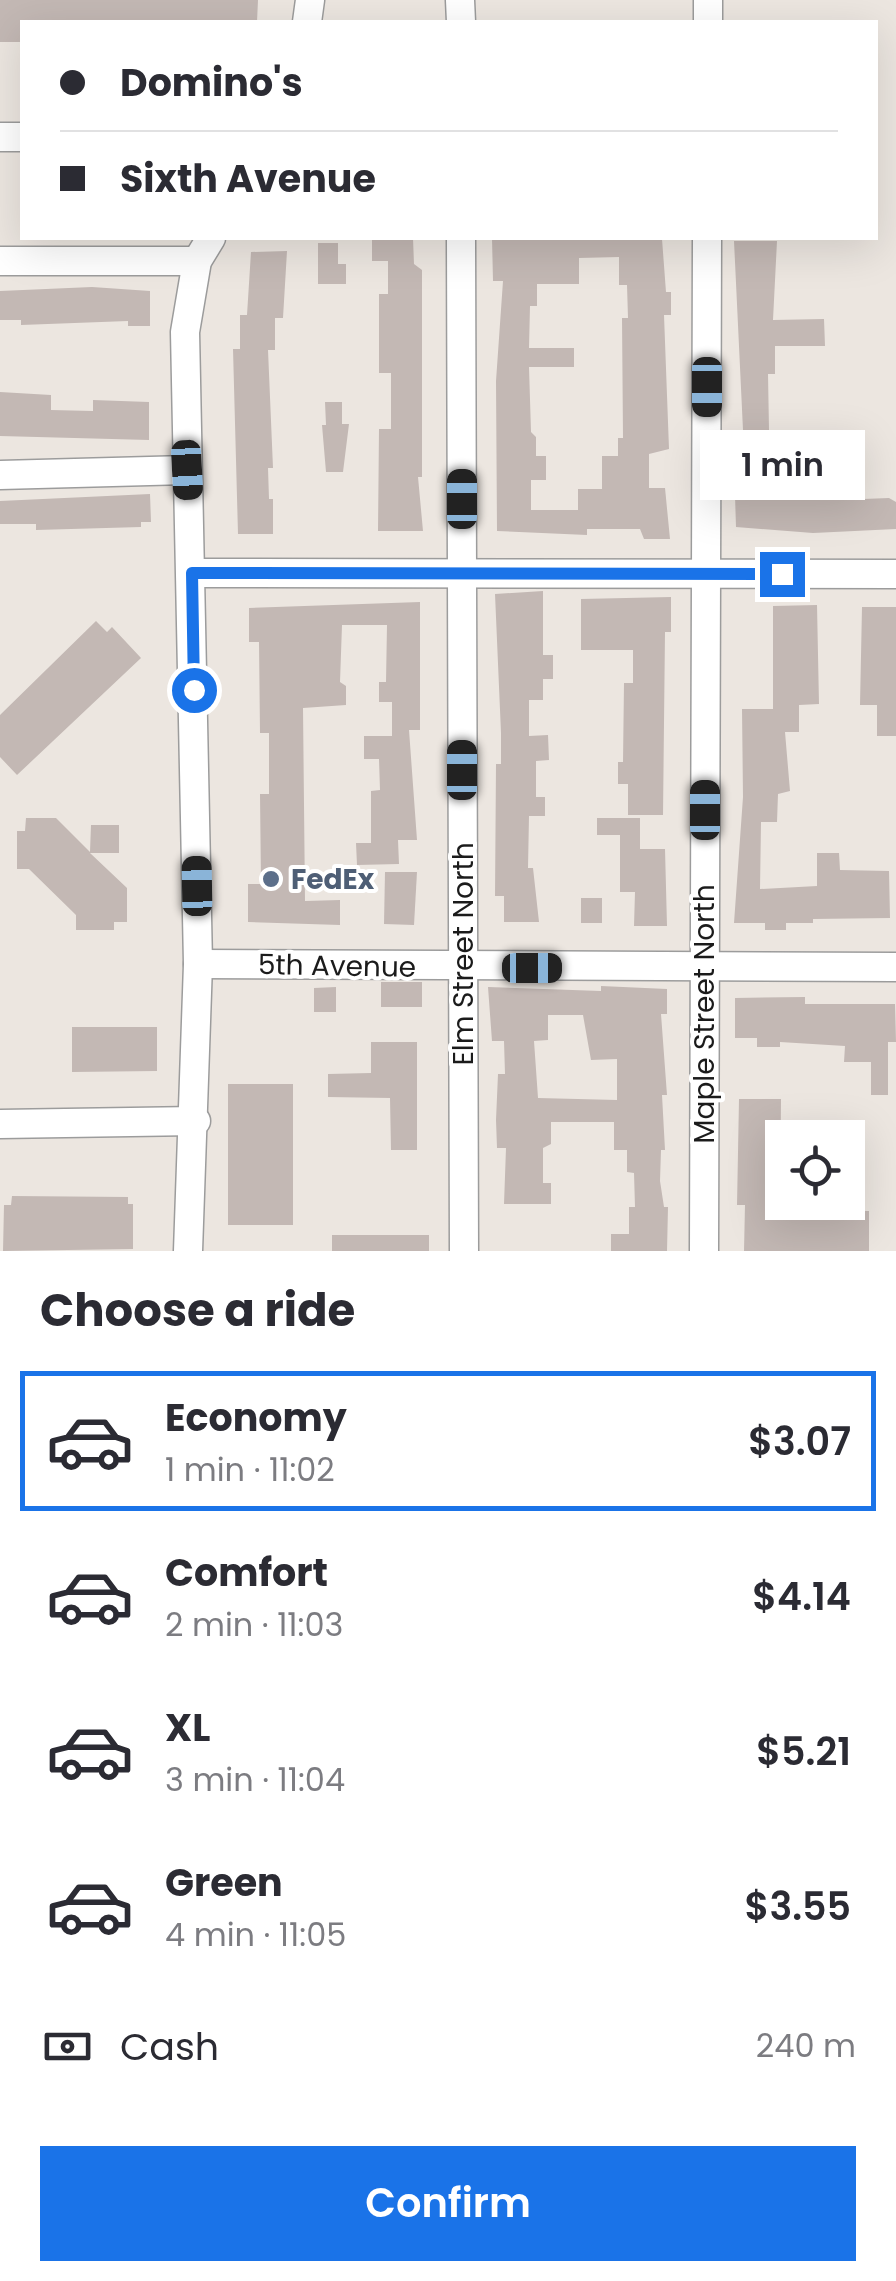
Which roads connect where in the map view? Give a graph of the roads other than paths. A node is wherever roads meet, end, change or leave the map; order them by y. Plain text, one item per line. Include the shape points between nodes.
1 (461, 240) edge
2 (707, 240) edge
3 (204, 249) edge
4 (0, 261) edge
5 (187, 470) junction
6 (0, 474) edge
7 (192, 573) junction
8 (462, 574) junction
9 (706, 574) junction
10 (896, 574) edge
11 (198, 964) junction
12 (463, 968) junction
13 (705, 968) junction
14 (896, 968) edge
15 (196, 1121) junction
16 (0, 1124) edge
17 (188, 1251) edge
18 (464, 1251) edge
19 (704, 1251) edge

1 - 8 street, Elm Street North
2 - 9 street, Maple Street North
3 - 4 street
3 - 5 street via 185,332
5 - 6 street
5 - 7 street
7 - 8 street
7 - 11 street
8 - 9 street
8 - 12 street, Elm Street North
9 - 10 street
9 - 13 street, Maple Street North
11 - 12 street, 5th Avenue
11 - 15 street
12 - 13 street, 5th Avenue
12 - 18 street, Elm Street North
13 - 14 street, 5th Avenue
13 - 19 street, Maple Street North
15 - 16 street
15 - 17 street

